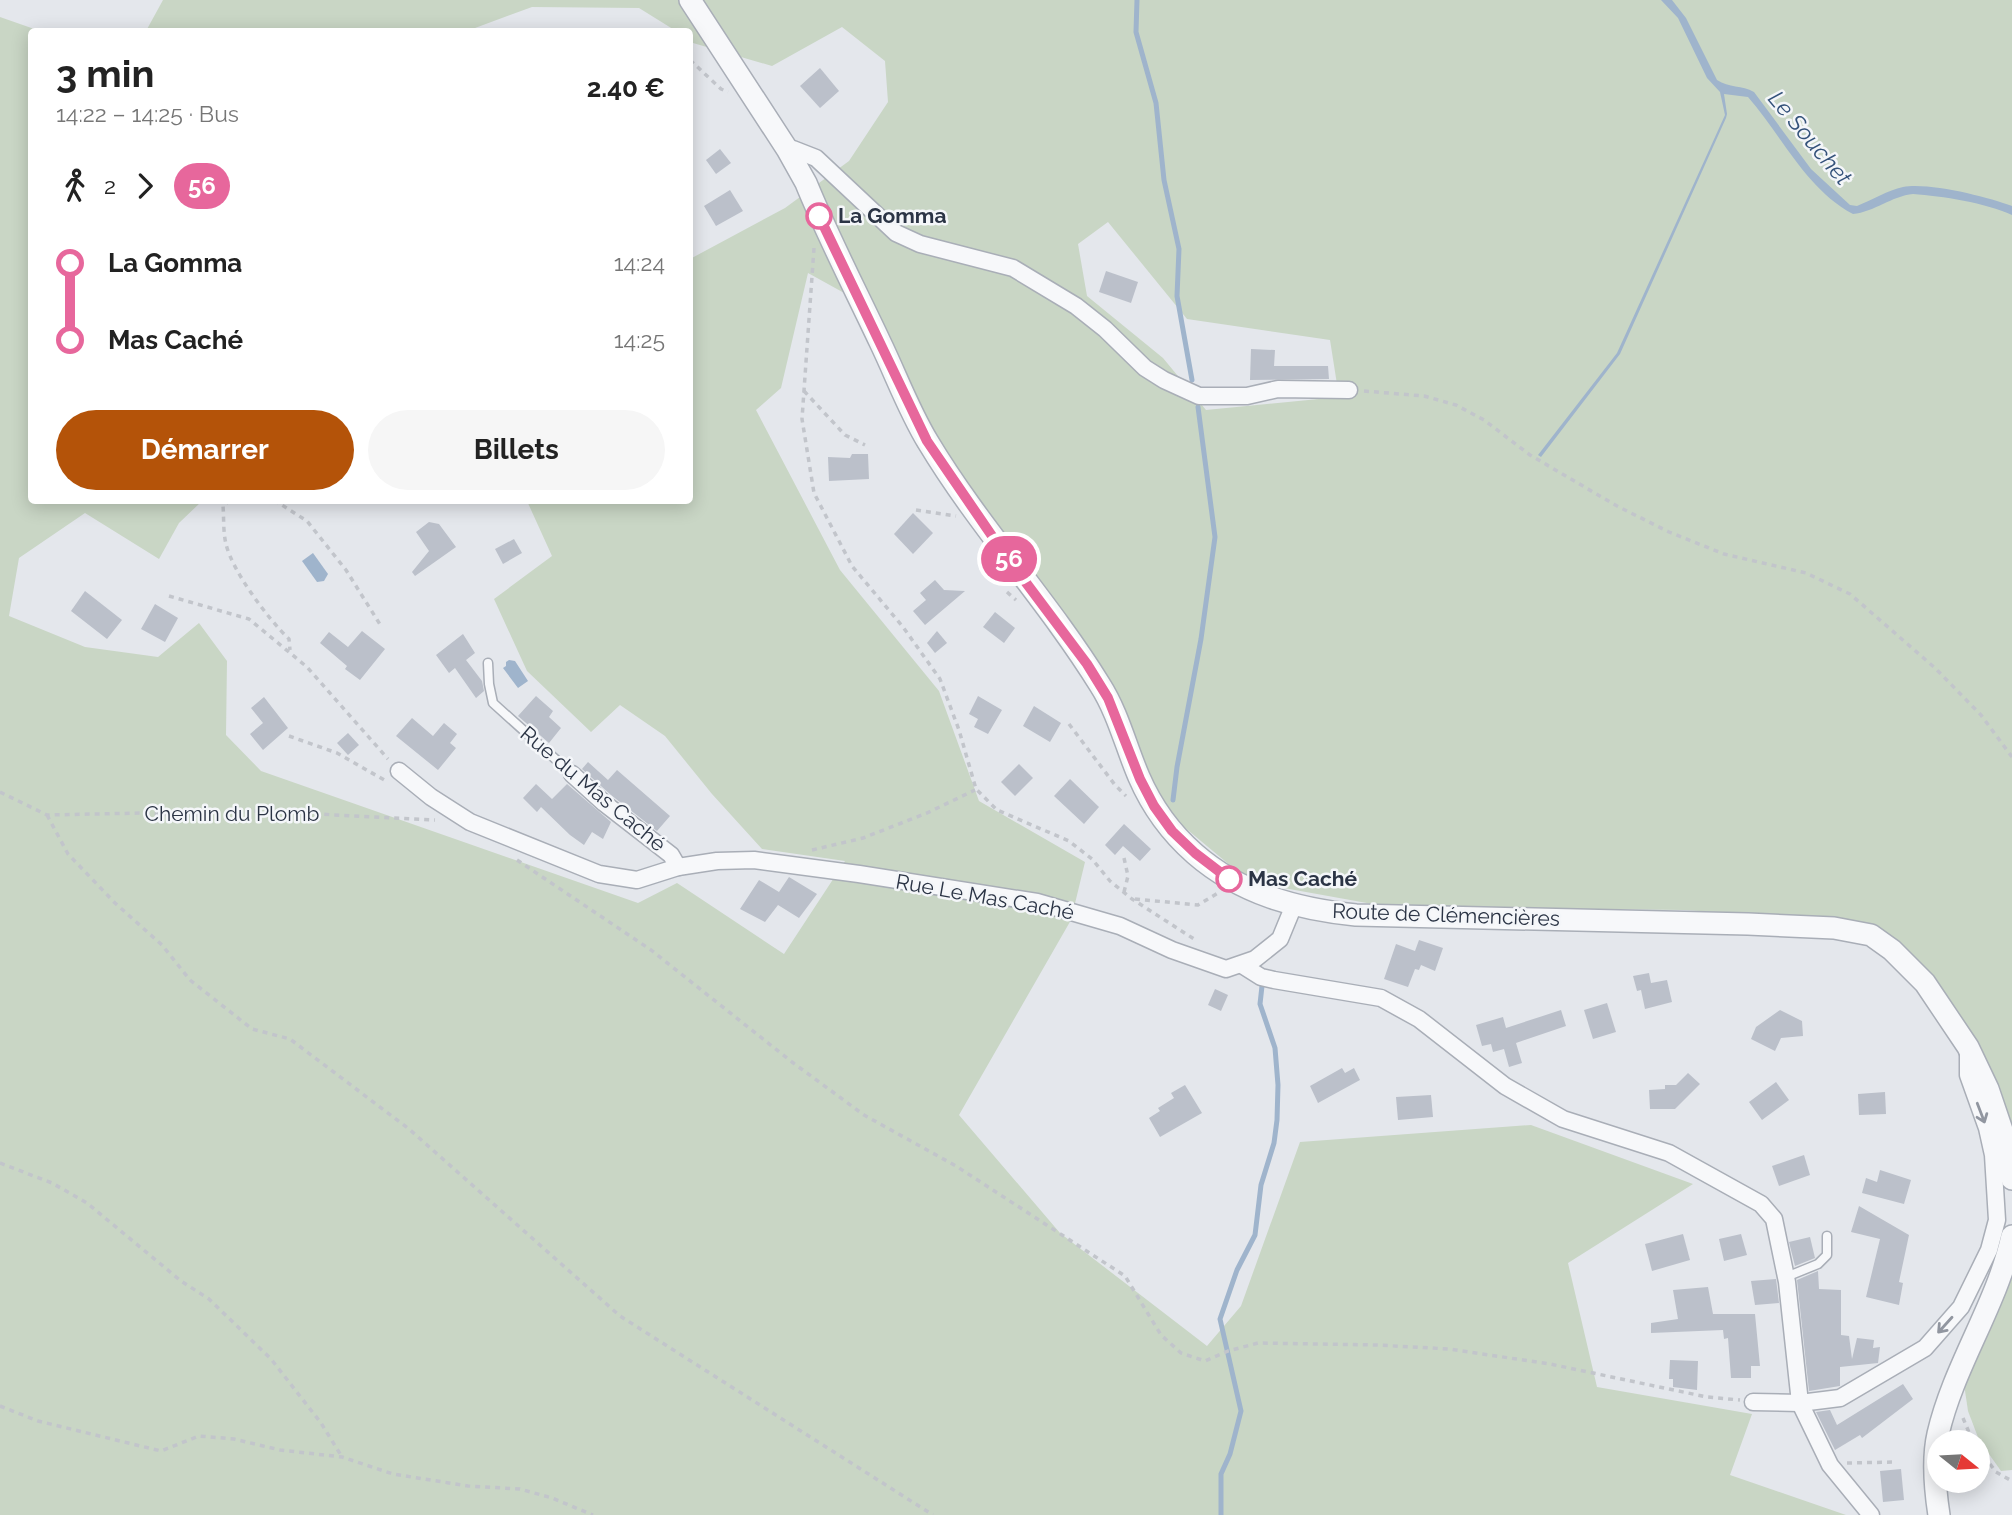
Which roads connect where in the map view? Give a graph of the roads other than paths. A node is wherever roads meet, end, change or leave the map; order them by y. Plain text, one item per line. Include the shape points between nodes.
1 (690, 0) edge
2 (787, 149) junction
3 (1349, 390) road end
4 (488, 663) dead end
5 (572, 775) joint
6 (394, 777) road end
7 (678, 867) junction
8 (1294, 905) junction
9 (1242, 965) junction
10 (1968, 1047) junction
11 (2012, 1179) edge
12 (1827, 1236) dead end
13 (2012, 1236) edge
14 (1786, 1277) junction
15 (1753, 1402) road end
16 (1800, 1403) junction
17 (1871, 1515) edge
18 (1939, 1515) edge

1 - 2 street, Route de Clémencières
2 - 3 street via 816,158 896,233 920,244 1013,268 1076,306 1145,368 1199,396 1247,396 1278,389
2 - 8 street, Route de Clémencières via 927,441 1087,664 1108,698 1151,800 1172,831 1214,869 1259,894
4 - 5 lane, Rue du Mas Caché via 493,703
5 - 7 street, Rue du Mas Caché via 671,855
6 - 7 street, Rue du Mas Caché via 470,822 599,874 637,880
7 - 9 street, Rue Le Mas Caché via 754,860 1037,902 1120,926 1226,969
8 - 9 street via 1280,939
8 - 10 street, Route de Clémencières via 1356,915 1748,923 1871,935 1924,982
9 - 14 street via 1261,977 1381,998 1419,1019 1505,1086 1563,1119 1669,1153 1761,1203 1774,1219
10 - 11 street, Route de Clémencières via 1989,1089
10 -> 16 street via 1968,1075 1993,1155 1997,1220 1989,1250 1961,1307 1924,1348 1840,1398
12 - 14 lane via 1827,1255 1818,1264
13 - 18 street via 1937,1436
14 - 16 street
15 - 16 street
16 - 17 street via 1833,1470

